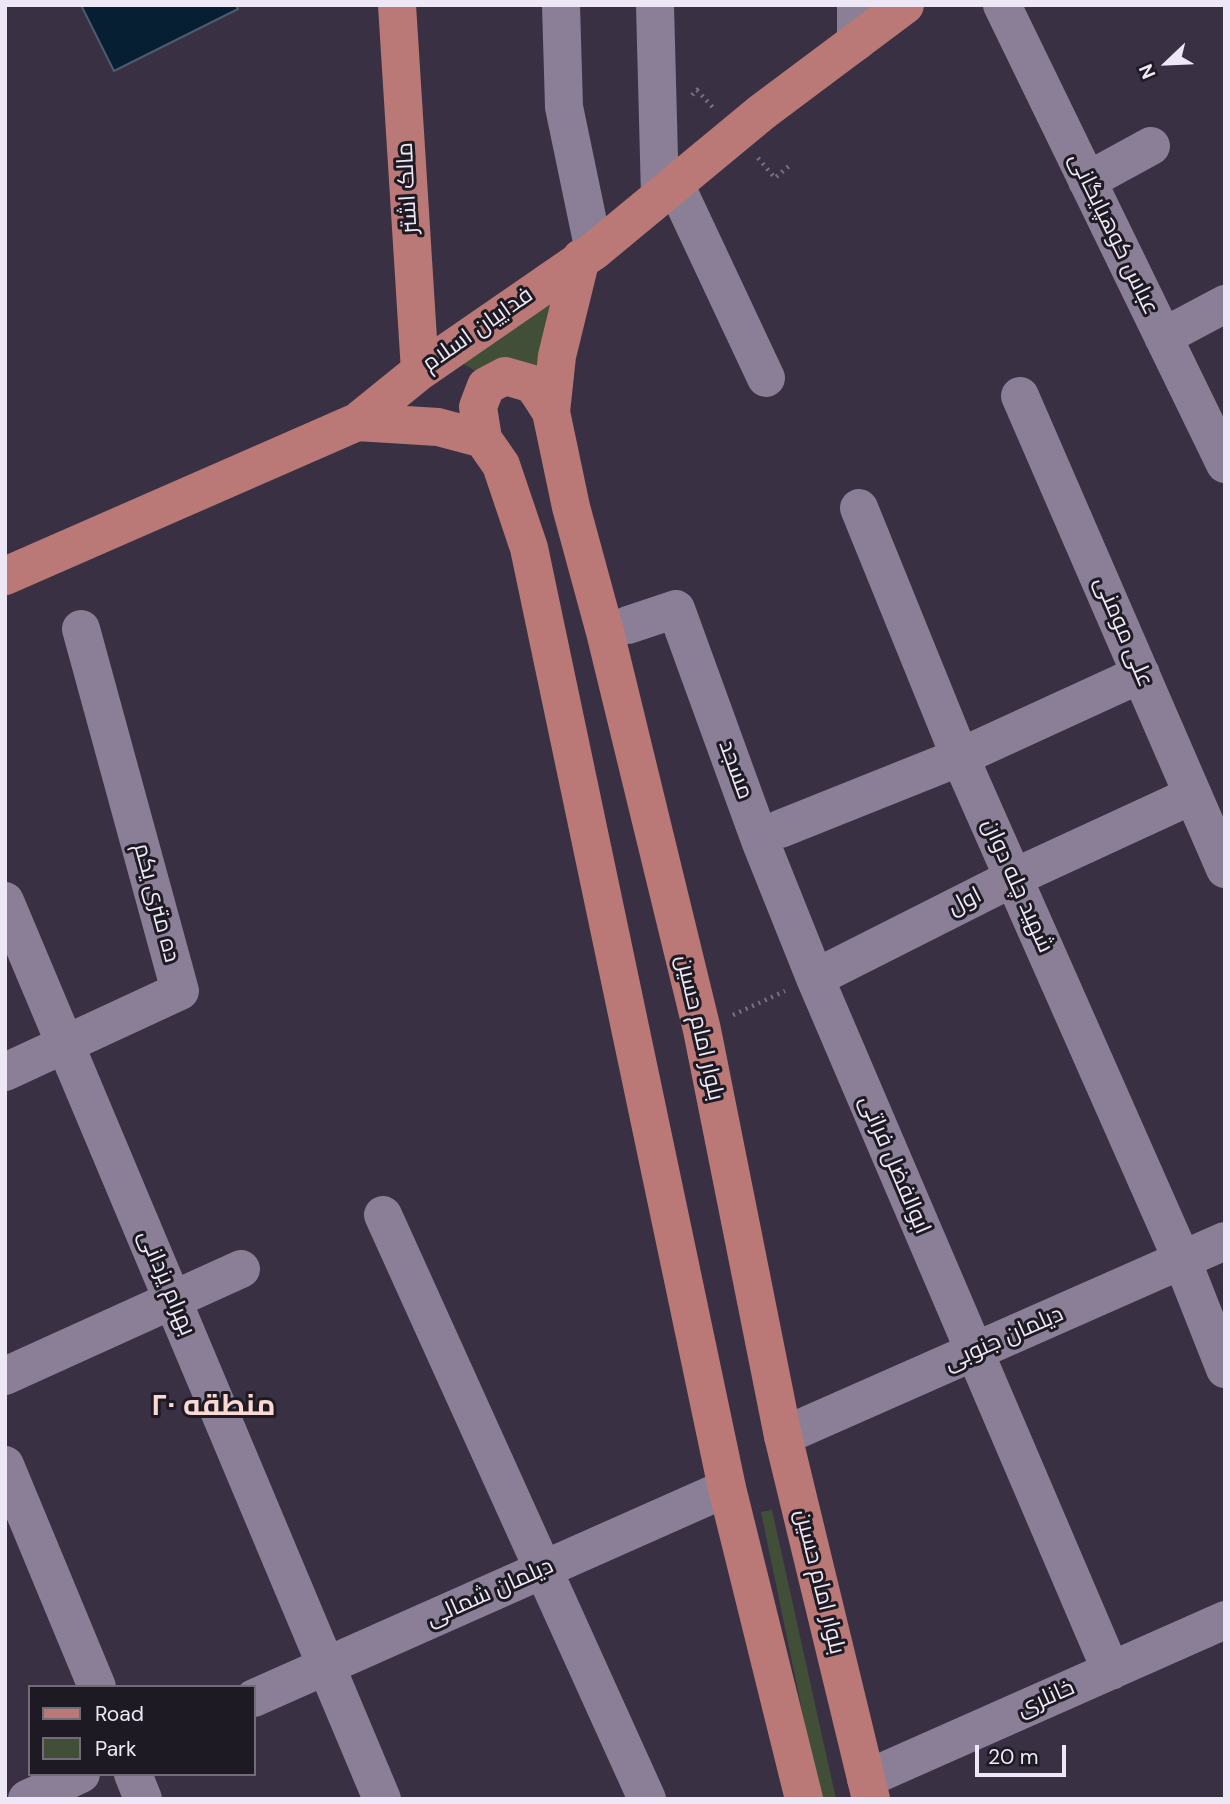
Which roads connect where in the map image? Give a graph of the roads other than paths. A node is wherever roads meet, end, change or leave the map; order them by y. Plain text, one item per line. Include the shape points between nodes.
1 (397, 5) edge
2 (561, 5) edge
3 (655, 5) edge
4 (905, 5) edge
5 (1002, 5) edge
6 (856, 24) edge
7 (1150, 146) dead end
8 (1087, 181) junction
9 (668, 190) junction
10 (587, 255) junction
11 (1225, 304) edge
12 (1163, 337) junction
13 (419, 371) junction
14 (766, 378) dead end
15 (1020, 396) dead end
16 (551, 412) junction
17 (357, 422) junction
18 (483, 439) junction
19 (1225, 464) edge
20 (859, 508) dead end
21 (5, 576) edge
22 (628, 625) dead end
23 (81, 629) dead end
24 (1141, 674) junction
25 (960, 757) junction
26 (1193, 795) junction
27 (780, 829) dead end
28 (1225, 869) edge
29 (1013, 878) junction
30 (5, 901) edge
31 (815, 978) junction
32 (65, 1044) junction
33 (5, 1072) edge
34 (383, 1215) dead end
35 (1225, 1241) edge
36 (1182, 1260) junction
37 (241, 1269) dead end
38 (173, 1300) junction
39 (974, 1352) junction
40 (1225, 1369) edge
41 (5, 1376) edge
42 (783, 1436) junction
43 (5, 1465) edge
44 (727, 1488) junction
45 (544, 1570) junction
46 (1225, 1620) edge
47 (327, 1666) junction
48 (1111, 1671) junction
49 (96, 1685) edge
50 (256, 1697) edge
51 (77, 1776) edge
52 (134, 1776) edge
53 (869, 1789) edge
54 (27, 1799) edge
55 (143, 1799) edge
56 (382, 1799) edge
57 (647, 1799) edge
58 (804, 1799) edge

1 - 13 main road, مالک اشتر
2 - 10 street via 564,107
3 - 9 street
4 - 6 main road, فداییان اسلام
5 - 8 street, عباس کوهپایگانی
6 - 9 main road, فداییان اسلام via 762,112
7 - 8 street
8 - 12 street, عباس کوهپایگانی
9 - 10 main road, فداییان اسلام
9 - 14 street
10 - 13 main road, فداییان اسلام
10 - 16 main road, بلوار امام حسین via 557,356
11 - 12 street
12 - 19 street, عباس کوهپایگانی
13 - 17 main road, فداییان اسلام
15 - 24 street, علی مومنی
16 - 18 main road via 533,384 506,376 486,386 478,407
16 - 42 main road, بلوار امام حسین via 570,507 702,1030
17 - 18 main road via 438,427
17 - 21 main road, فداییان اسلام
18 - 44 main road via 501,466 529,548
20 - 25 street, شهید چله دوان
22 - 31 street, مسجد via 677,609
23 - 32 street, ده متری یکم via 180,990
24 - 25 street
24 - 26 street, علی مومنی
25 - 27 street
25 - 29 street, شهید چله دوان
26 - 28 street, علی مومنی
26 - 29 street, اول
29 - 31 street, اول
29 - 36 street, شهید چله دوان
30 - 32 street, بهرام یزدانی
31 - 39 street, ابوالفضل فراتی
32 - 33 street, ده متری یکم
32 - 38 street, بهرام یزدانی
34 - 45 street
35 - 36 street, دیلمان جنوبی
36 - 39 street, دیلمان جنوبی
36 - 40 street, شهید چله دوان
37 - 38 street
38 - 41 street
38 - 47 street, بهرام یزدانی
39 - 42 street, دیلمان جنوبی
39 - 48 street, ابوالفضل فراتی
42 - 53 main road, بلوار امام حسین
43 - 49 street
44 - 45 street, دیلمان شمالی
44 - 58 main road
45 - 47 street, دیلمان شمالی
45 - 57 street
46 - 48 street, خانلری
47 - 50 street, دیلمان شمالی
47 - 56 street, بهرام یزدانی
48 - 53 street, خانلری
51 - 54 street
52 - 55 street

